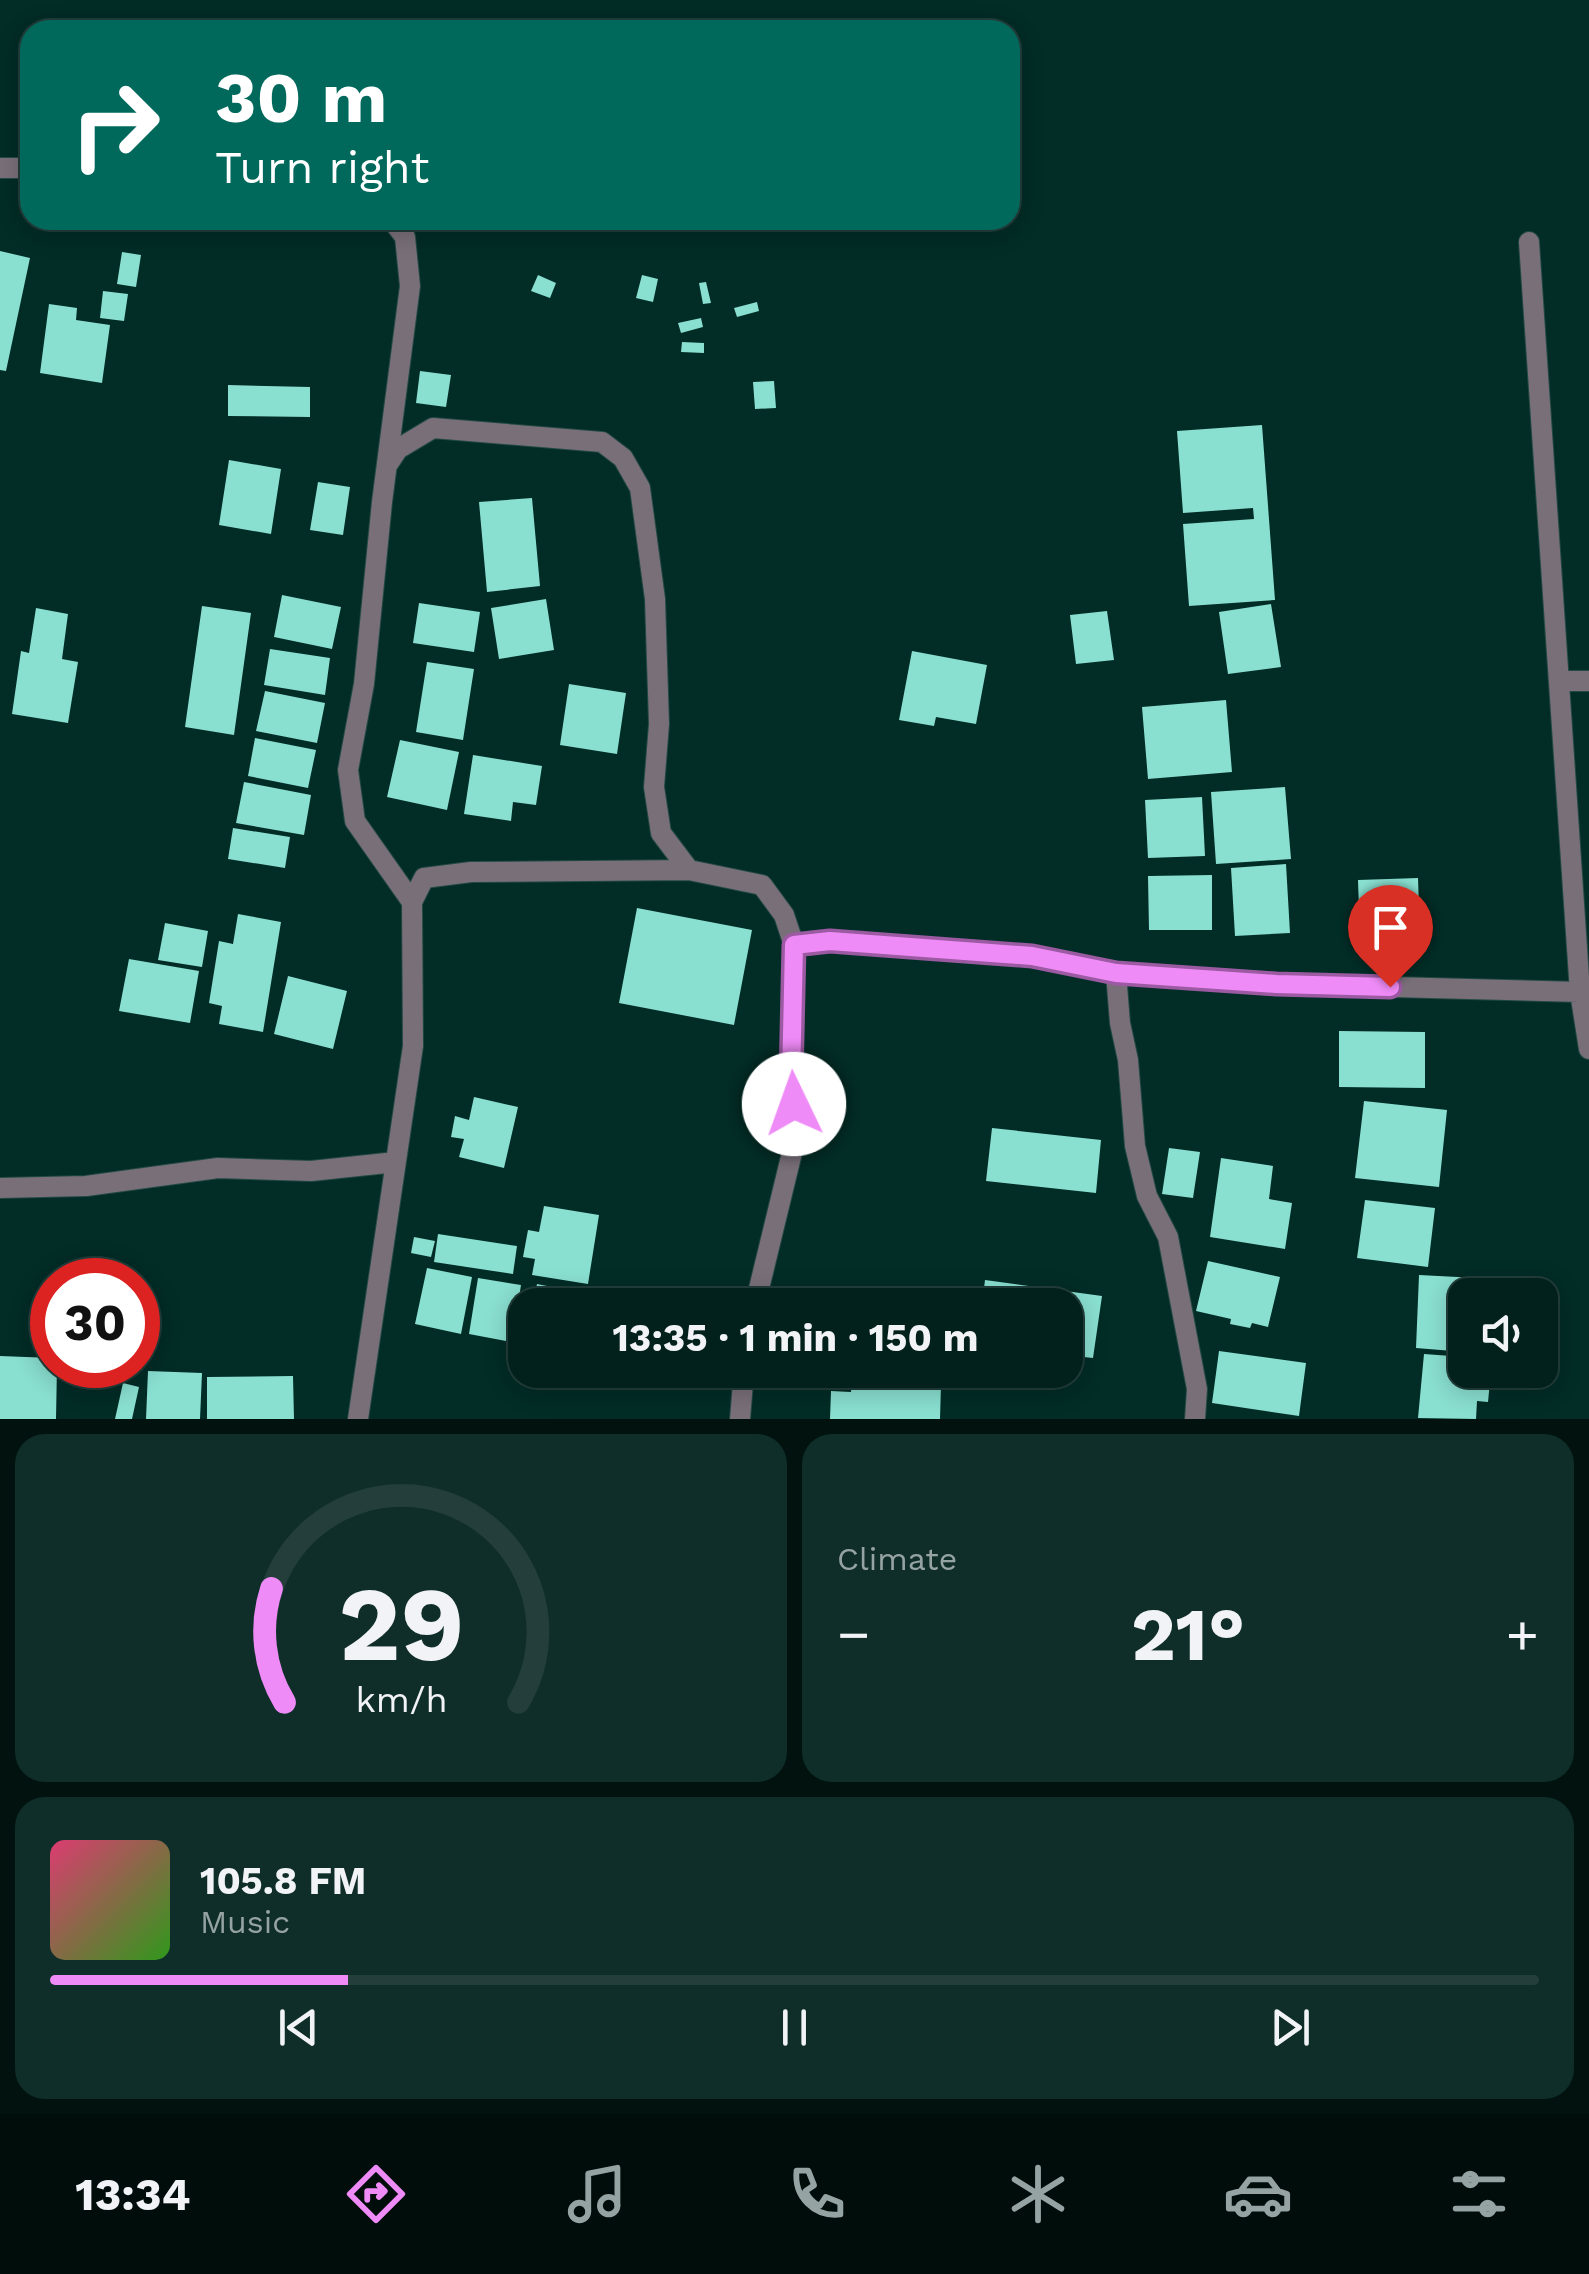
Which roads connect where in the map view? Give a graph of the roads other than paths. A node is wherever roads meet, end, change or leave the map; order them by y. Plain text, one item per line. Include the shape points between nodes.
1 (400, 230) edge
2 (1529, 242) dead end
3 (388, 464) junction
4 (1560, 681) junction
5 (1589, 681) edge
6 (690, 870) junction
7 (412, 902) junction
8 (794, 945) junction
9 (1116, 973) junction
10 (1580, 992) junction
11 (1589, 1049) edge
12 (396, 1162) junction
13 (0, 1188) edge
14 (759, 1288) edge
15 (743, 1388) edge
16 (358, 1419) edge
17 (740, 1419) edge
18 (1195, 1419) edge

1 - 3 street via 410,286
2 - 4 street
3 - 6 street via 398,449 433,428 602,442 623,458 640,488 655,599 654,788 661,833
3 - 7 street via 348,770 356,821
4 - 5 street
4 - 10 street
6 - 7 street via 470,872 424,878
6 - 8 street via 762,886 784,915
7 - 12 street via 413,1046
8 - 9 street via 830,941 1032,956
8 - 14 street via 791,1080 798,1128
9 - 10 street
9 - 18 street via 1135,1146 1147,1196 1168,1237 1197,1389
10 - 11 street
12 - 13 street via 311,1170 218,1168 86,1186
12 - 16 street
15 - 17 street

